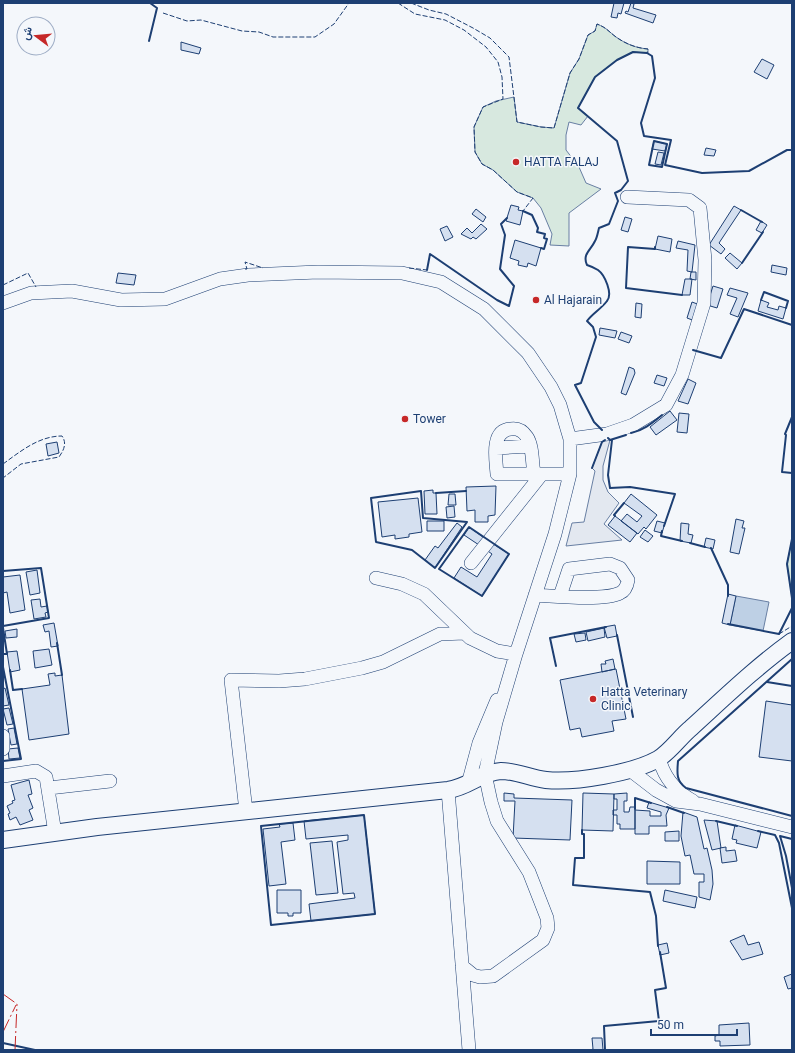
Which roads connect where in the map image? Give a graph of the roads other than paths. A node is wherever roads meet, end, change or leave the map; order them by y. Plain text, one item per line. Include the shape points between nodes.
1 (626, 197) dead end
2 (3, 303) edge
3 (570, 439) junction
4 (529, 446) junction
5 (496, 448) junction
6 (538, 474) junction
7 (570, 474) junction
8 (471, 563) dead end
9 (376, 578) dead end
10 (535, 595) junction
11 (560, 596) junction
12 (464, 633) junction
13 (792, 641) edge
14 (516, 654) junction
15 (508, 681) junction
16 (3, 736) edge
17 (3, 749) edge
18 (659, 758) junction
19 (630, 770) junction
20 (485, 774) junction
21 (3, 776) edge
22 (110, 781) dead end
23 (468, 784) junction
24 (49, 788) junction
25 (448, 790) junction
26 (700, 804) junction
27 (246, 811) junction
28 (792, 827) edge
29 (55, 833) junction
30 (3, 840) edge
31 (462, 966) junction
32 (469, 1050) edge

1 - 3 street via 689,200 700,208 705,260 704,303 682,375 666,405 633,425 607,434
2 - 3 street via 31,293 72,291 121,300 166,299 220,279 248,275 318,272 402,273 441,282 484,310 528,353 560,404
3 - 7 street
4 - 5 street
4 - 5 street via 528,438 516,428 501,433 496,440
4 - 6 street
5 - 6 street via 497,474
6 - 7 street
6 - 8 street
7 - 10 street via 555,534
9 - 12 street via 402,584 424,594
10 - 11 street
10 - 14 street
11 - 11 street via 612,596 622,592 627,587 628,580 620,568 610,564 569,569
12 - 14 street via 497,651
12 - 27 street via 440,634 383,662 362,668 305,679 232,680
13 - 18 main road via 771,656
14 - 15 street
15 - 20 street via 488,753
15 - 23 street via 484,727
16 - 17 street
18 - 19 main road
18 - 26 street via 672,786
19 - 20 main road via 556,780 502,771
19 - 26 street via 666,796 687,803
20 - 23 main road
20 - 31 street via 490,802 497,821 529,872 547,918 548,928 543,940 493,976 480,978
21 - 24 street via 36,771 46,777
22 - 24 street
23 - 25 main road
24 - 29 street
25 - 27 main road
25 - 31 street
26 - 28 street
27 - 29 main road
29 - 30 main road
31 - 32 street

